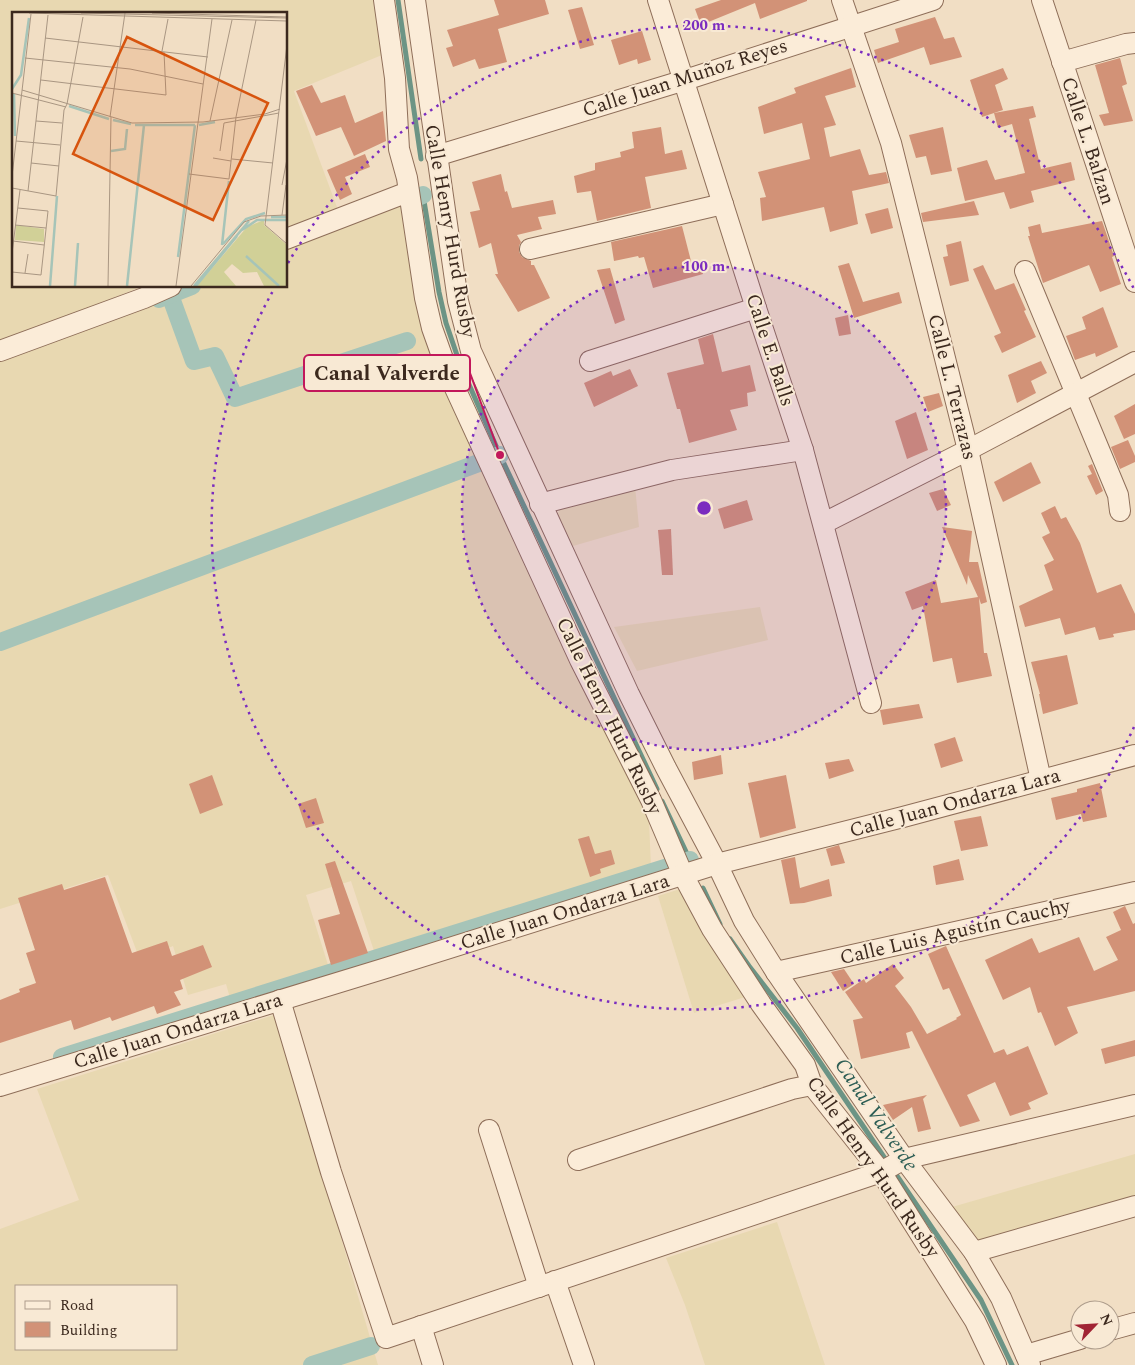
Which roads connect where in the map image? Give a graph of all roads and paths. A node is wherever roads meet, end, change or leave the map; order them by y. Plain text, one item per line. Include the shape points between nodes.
1 (384, 0) edge
2 (415, 0) edge
3 (658, 0) edge
4 (842, 0) edge
5 (933, 0) edge
6 (1042, 0) edge
7 (851, 25) junction
8 (1135, 43) edge
9 (1062, 62) junction
10 (685, 80) junction
11 (437, 164) junction
12 (408, 185) junction
13 (723, 204) junction
14 (288, 238) edge
15 (530, 248) dead end
16 (1025, 271) dead end
17 (1135, 282) edge
18 (166, 288) edge
19 (756, 308) junction
20 (0, 351) edge
21 (590, 360) dead end
22 (1135, 362) edge
23 (1075, 394) junction
24 (803, 450) junction
25 (968, 450) junction
26 (540, 504) junction
27 (1120, 511) dead end
28 (824, 523) junction
29 (872, 703) dead end
30 (1135, 755) edge
31 (1041, 780) junction
32 (717, 864) junction
33 (683, 875) junction
34 (1135, 892) edge
35 (776, 972) junction
36 (280, 1000) junction
37 (812, 1085) junction
38 (0, 1086) edge
39 (1135, 1105) edge
40 (489, 1130) dead end
41 (904, 1159) junction
42 (578, 1160) dead end
43 (881, 1172) junction
44 (1135, 1206) edge
45 (974, 1252) junction
46 (547, 1284) junction
47 (1135, 1323) edge
48 (421, 1326) junction
49 (1120, 1327) edge
50 (1070, 1343) edge
51 (1028, 1360) edge
52 (433, 1365) edge
53 (584, 1365) edge
54 (996, 1365) edge

1 - 12 street, Calle Henry Hurd Rusby via 395,78 399,149
2 - 11 street, Calle Henry Hurd Rusby
3 - 10 street, Calle E. Balls
4 - 7 street, Calle L. Terrazas
5 - 7 street, Calle Juan Muñoz Reyes
6 - 9 street, Calle L. Balzan
7 - 10 street, Calle Juan Muñoz Reyes
7 - 25 street, Calle L. Terrazas via 891,144
8 - 9 street
9 - 17 street, Calle L. Balzan
10 - 11 street, Calle Juan Muñoz Reyes
10 - 13 street, Calle E. Balls
11 - 12 street, Calle Juan Muñoz Reyes
11 - 26 street, Calle Henry Hurd Rusby via 458,301 471,351
12 - 14 street, Calle Juan Muñoz Reyes
12 - 33 street, Calle Henry Hurd Rusby via 425,298 448,373 580,660 651,800
13 - 15 street
13 - 19 street, Calle E. Balls
16 - 23 street
18 - 20 street
19 - 21 street
19 - 24 street, Calle E. Balls
22 - 23 street
23 - 25 street
23 - 27 street via 1118,495
24 - 26 street via 672,470
24 - 28 street, Calle E. Balls
25 - 28 street
25 - 31 street, Calle L. Terrazas
26 - 32 street, Calle Henry Hurd Rusby via 633,702
28 - 29 street, Calle E. Balls
30 - 31 street, Calle Juan Ondarza Lara
31 - 32 street, Calle Juan Ondarza Lara
32 - 33 street, Calle Juan Ondarza Lara
32 - 35 street, Calle Henry Hurd Rusby via 744,921
33 - 36 street, Calle Juan Ondarza Lara
33 - 37 street, Calle Henry Hurd Rusby via 712,929 805,1065
34 - 35 street, Calle Luis Agustín Cauchy
35 - 41 street, Calle Henry Hurd Rusby
36 - 38 street, Calle Juan Ondarza Lara
36 - 48 street via 386,1338
37 - 42 street
37 - 43 street, Calle Henry Hurd Rusby
39 - 41 street
40 - 46 street
41 - 43 street
41 - 45 street, Calle Henry Hurd Rusby
43 - 46 street
43 - 54 street, Calle Henry Hurd Rusby via 975,1322
44 - 45 street
45 - 51 street, Calle Henry Hurd Rusby via 1001,1298
46 - 48 street
46 - 53 street
47 - 49 street
48 - 52 street
50 - 51 street

